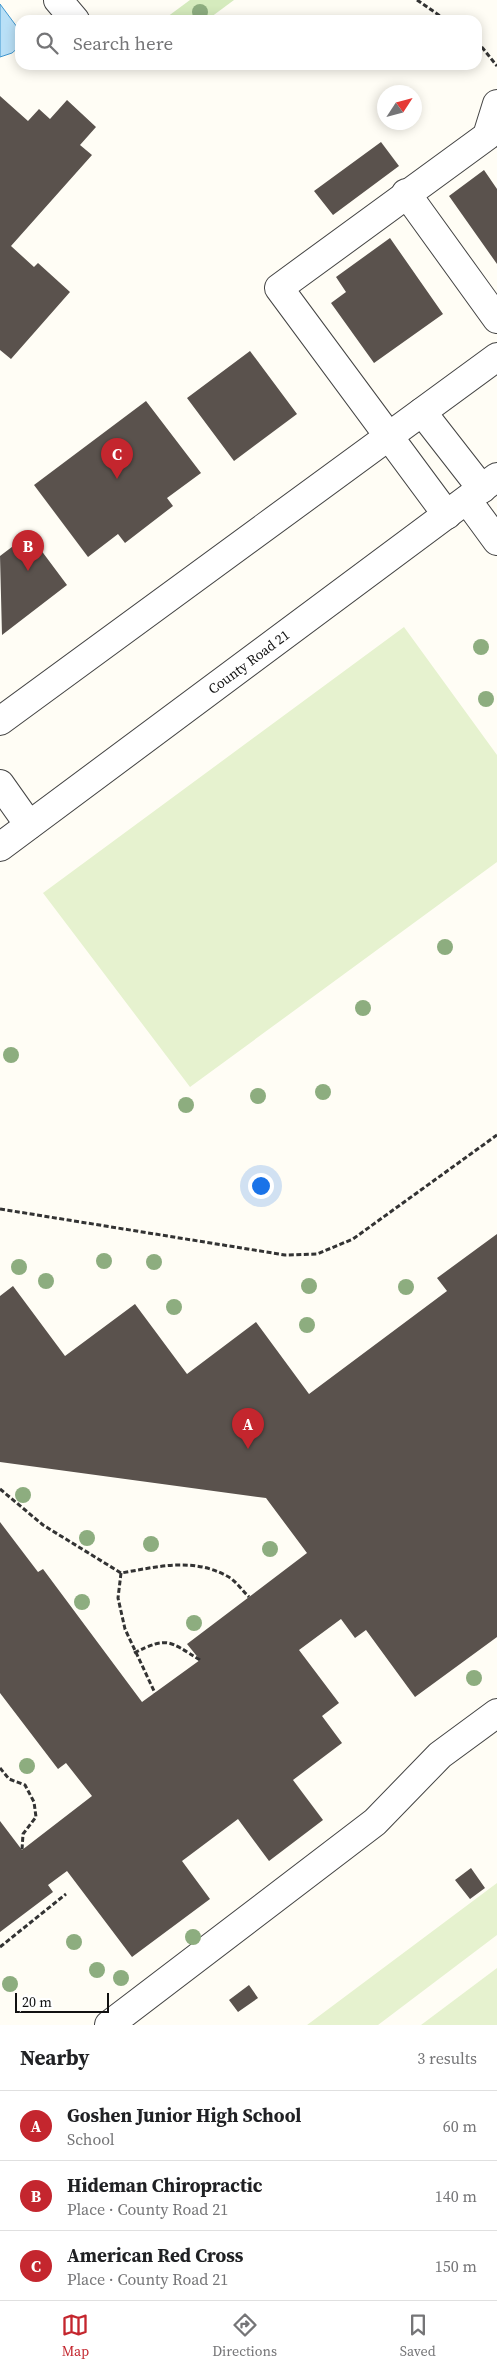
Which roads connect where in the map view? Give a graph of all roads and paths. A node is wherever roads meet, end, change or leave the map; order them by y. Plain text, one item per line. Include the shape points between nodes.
1 (58, 0) edge
2 (417, 0) edge
3 (71, 15) edge
4 (439, 15) edge
5 (482, 47) edge
6 (497, 66) edge
7 (497, 104) edge
8 (492, 142) edge
9 (406, 193) junction
10 (497, 319) edge
11 (497, 357) edge
12 (422, 412) junction
13 (389, 436) junction
14 (473, 495) edge
15 (497, 541) edge
16 (0, 721) edge
17 (0, 784) edge
18 (29, 825) junction
19 (0, 847) edge
20 (497, 1135) edge
21 (0, 1209) edge
22 (0, 1488) edge
23 (121, 1573) junction
24 (249, 1597) dead end
25 (134, 1653) junction
26 (200, 1660) dead end
27 (155, 1693) dead end
28 (497, 1713) edge
29 (0, 1768) edge
30 (22, 1850) dead end
31 (66, 1894) dead end
32 (0, 1947) edge
33 (109, 2025) edge

1 - 3 street
2 - 4 path
5 - 6 path
7 - 8 street
8 - 9 street
9 - 10 street
9 - 13 street via 279,288
11 - 12 street
12 - 13 street
12 - 14 street
13 - 14 street
13 - 16 street
14 - 15 street
14 - 18 street, County Road 21
17 - 18 street
18 - 19 street, County Road 21
20 - 21 path via 353,1240 317,1254 285,1255
22 - 23 path via 43,1525
23 - 24 path via 173,1564 204,1566 228,1576
23 - 25 path via 118,1598 124,1630
25 - 26 path via 155,1642 170,1642
25 - 27 path
28 - 33 street via 440,1755 375,1822
29 - 30 path via 9,1779 25,1784 34,1802 36,1817 22,1834
31 - 32 path

